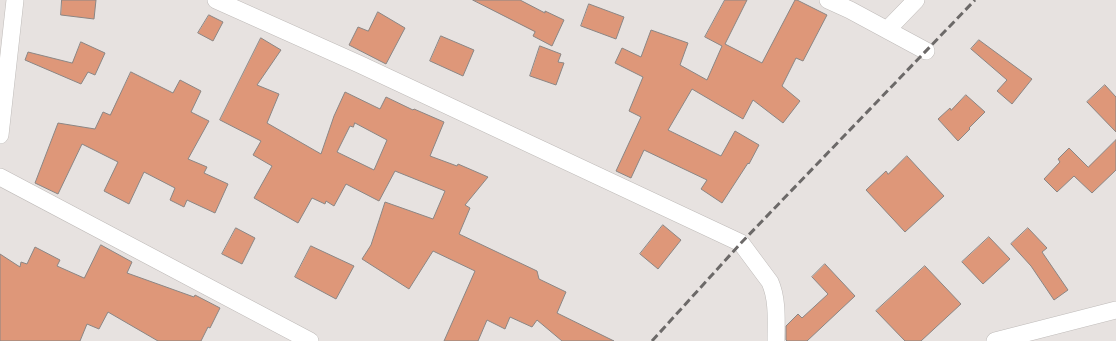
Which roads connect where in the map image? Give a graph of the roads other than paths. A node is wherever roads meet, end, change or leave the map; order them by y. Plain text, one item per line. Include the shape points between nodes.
1 (216, 0) edge
2 (828, 0) edge
3 (916, 0) edge
4 (9, 10) edge
5 (888, 30) junction
6 (926, 51) dead end
7 (0, 135) edge
8 (0, 176) edge
9 (1116, 310) edge
10 (310, 341) edge
11 (776, 341) edge
12 (995, 341) edge

1 - 11 street via 360,64 741,243 770,282 774,295
2 - 5 street
3 - 5 street
4 - 7 street
5 - 6 street
8 - 10 street
9 - 12 street

